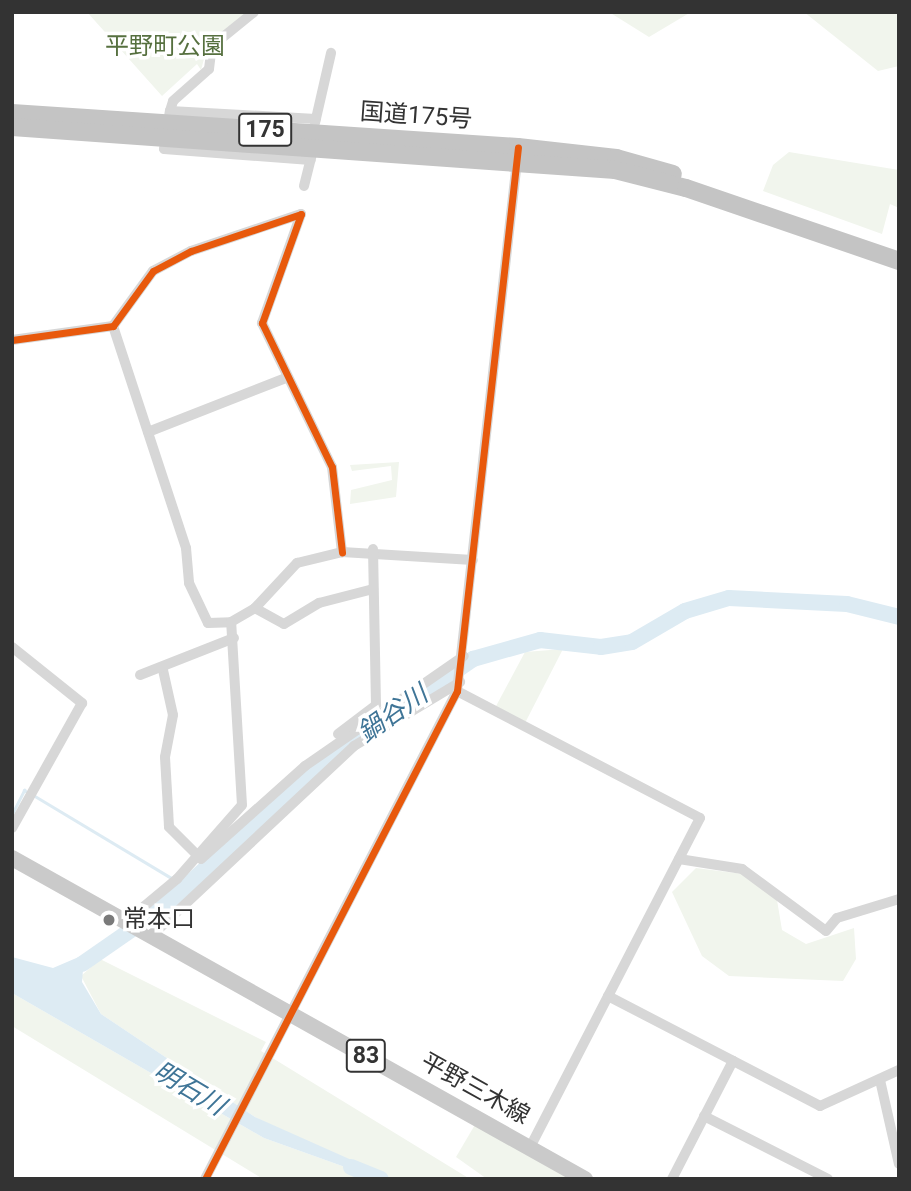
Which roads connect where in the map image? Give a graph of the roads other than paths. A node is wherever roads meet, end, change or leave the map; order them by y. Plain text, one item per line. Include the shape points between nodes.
1 (254, 12) edge
2 (331, 53) dead end
3 (12, 113) edge
4 (168, 123) junction
5 (12, 127) edge
6 (313, 140) junction
7 (518, 155) junction
8 (304, 186) dead end
9 (899, 261) edge
10 (113, 326) junction
11 (12, 340) edge
12 (286, 378) junction
13 (148, 432) junction
14 (373, 550) junction
15 (342, 552) junction
16 (473, 560) junction
17 (373, 589) junction
18 (255, 608) junction
19 (231, 622) junction
20 (234, 638) junction
21 (12, 647) edge
22 (464, 656) junction
23 (163, 670) junction
24 (140, 676) dead end
25 (458, 687) junction
26 (305, 766) junction
27 (316, 780) junction
28 (12, 828) edge
29 (12, 858) edge
30 (194, 858) junction
31 (679, 859) junction
32 (899, 899) edge
33 (126, 924) junction
34 (148, 936) junction
35 (608, 996) junction
36 (289, 1014) junction
37 (733, 1061) junction
38 (899, 1070) edge
39 (880, 1080) junction
40 (704, 1116) junction
41 (531, 1146) junction
42 (899, 1164) edge
43 (205, 1179) edge
44 (585, 1179) edge
45 (672, 1179) edge
46 (828, 1179) edge

1 - 4 street via 212,46 209,69 173,101
2 - 6 street
3 - 4 highway, 国道175号 / 175
4 - 5 highway, 国道175号 / 175
4 - 6 highway, 国道175号 / 175
4 - 6 street via 164,149
6 - 7 highway, 国道175号 / 175
6 - 8 street
7 - 9 highway, 国道175号 / 175 via 647,165
7 - 16 street
10 - 11 street
10 - 12 street via 153,271 191,251 301,214 262,323
10 - 13 street
12 - 13 street
12 - 15 street via 332,467
13 - 19 street via 186,548 189,583 208,623
14 - 15 street
14 - 16 street
14 - 17 street
15 - 18 street via 298,564
16 - 22 street
17 - 18 street via 319,603 284,624
17 - 26 street via 376,705
18 - 19 street
19 - 20 street
20 - 23 street
20 - 30 street via 242,805
21 - 28 street via 82,704
22 - 25 street
22 - 26 street
23 - 24 street
23 - 30 street via 173,715 165,757 169,827
25 - 27 street via 354,746
25 - 31 street via 700,818
25 - 36 street
26 - 27 street
26 - 30 street via 201,859
27 - 34 street
29 - 33 main road, 平野三木線 / 83
30 - 33 street
31 - 32 street via 743,869 826,931 837,918
31 - 35 street
33 - 34 main road, 平野三木線 / 83
34 - 36 main road, 平野三木線 / 83
35 - 37 street
35 - 41 street
36 - 41 main road, 平野三木線 / 83
36 - 43 street
37 - 39 street via 820,1106
37 - 40 street
38 - 39 street
39 - 42 street
40 - 45 street
40 - 46 street
41 - 44 main road, 平野三木線 / 83

